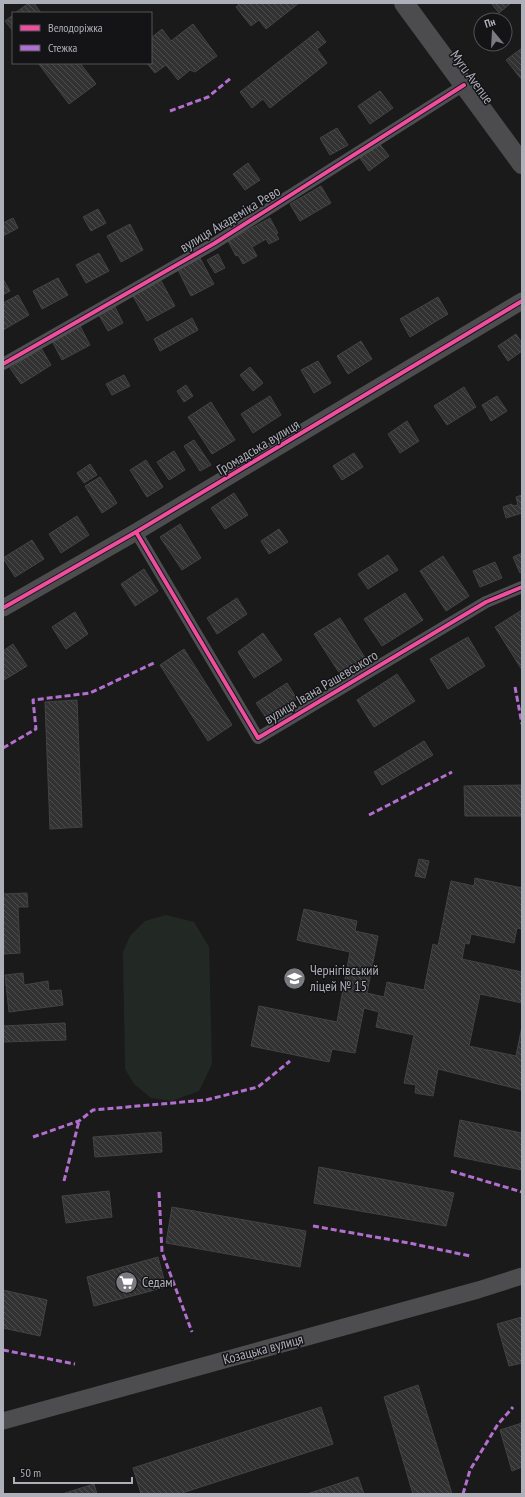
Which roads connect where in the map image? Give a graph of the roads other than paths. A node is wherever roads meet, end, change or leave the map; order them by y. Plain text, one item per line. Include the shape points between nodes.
1 (404, 3) edge
2 (464, 85) junction
3 (522, 164) edge
4 (522, 301) edge
5 (3, 364) edge
6 (136, 532) junction
7 (522, 587) edge
8 (3, 608) edge
9 (522, 1276) edge
10 (3, 1421) edge

1 - 2 main road, Myru Avenue
2 - 3 main road, Myru Avenue
2 - 5 street, вулиця Академіка Рево via 215,242
4 - 6 street, Громадська вулиця
6 - 7 street, вулиця Івана Рашевського via 258,738 486,602
6 - 8 street, Громадська вулиця
9 - 10 street, Козацька вулиця

